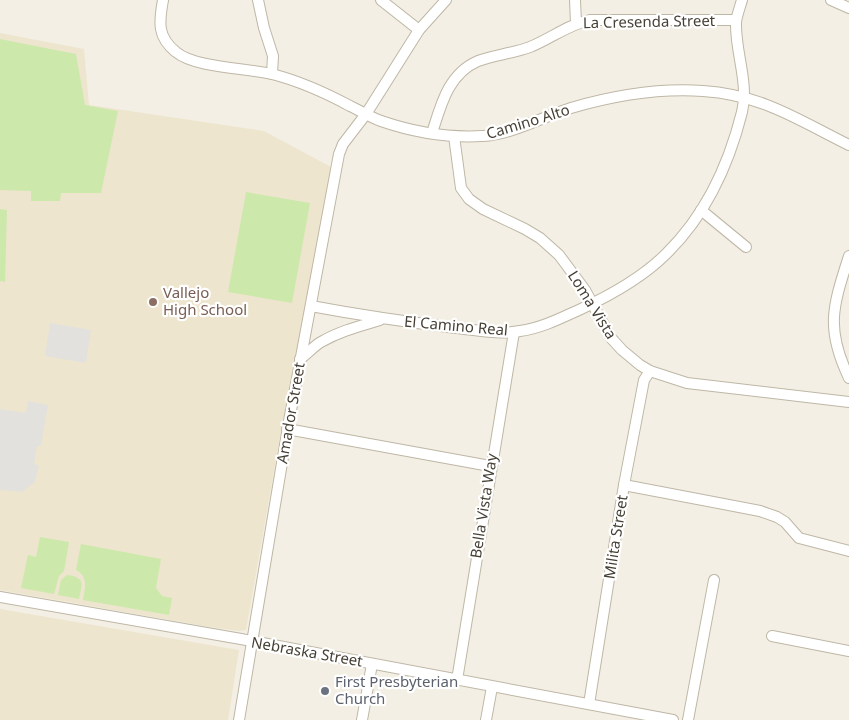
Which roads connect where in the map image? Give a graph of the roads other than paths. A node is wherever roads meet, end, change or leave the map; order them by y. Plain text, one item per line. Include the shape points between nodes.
1 (163, 0) edge
2 (258, 0) edge
3 (382, 0) edge
4 (446, 0) edge
5 (575, 0) edge
6 (742, 0) edge
7 (831, 0) edge
8 (849, 8) edge
9 (736, 20) junction
10 (576, 23) junction
11 (419, 30) junction
12 (272, 74) junction
13 (744, 96) junction
14 (366, 114) junction
15 (432, 133) junction
16 (454, 136) junction
17 (849, 145) edge
18 (700, 210) junction
19 (746, 247) dead end
20 (849, 256) edge
21 (592, 304) junction
22 (311, 306) junction
23 (383, 319) junction
24 (514, 332) junction
25 (300, 359) junction
26 (650, 372) junction
27 (849, 378) edge
28 (849, 402) edge
29 (287, 429) junction
30 (490, 466) junction
31 (624, 485) junction
32 (849, 551) edge
33 (714, 580) dead end
34 (0, 597) edge
35 (772, 636) dead end
36 (252, 642) junction
37 (849, 651) edge
38 (372, 664) junction
39 (456, 680) junction
40 (492, 687) junction
41 (589, 704) junction
42 (617, 715) edge
43 (239, 720) edge
44 (362, 720) edge
45 (486, 720) edge
46 (673, 720) edge
47 (688, 720) edge

1 - 12 street, Camino Alto via 160,26 164,40 180,55
2 - 12 street via 273,56
3 - 11 street
4 - 11 street, Amador Street
5 - 10 street
6 - 9 street, El Camino Real
7 - 8 street
9 - 10 street, La Cresenda Street via 590,20
9 - 13 street, El Camino Real
10 - 15 street, La Cresenda Street via 533,46 477,62 460,72 444,97
11 - 14 street, Amador Street
12 - 14 street, Camino Alto via 319,91
13 - 16 street, Camino Alto via 703,91 653,92 571,108 498,134
13 - 17 street, Camino Alto via 793,115
13 - 18 street, El Camino Real via 727,160
14 - 15 street, Camino Alto via 381,121
14 - 22 street, Amador Street via 342,144 339,154
15 - 16 street, Camino Alto
16 - 21 street, Loma Vista via 461,188 469,199 540,238 573,272
18 - 19 street
18 - 21 street, El Camino Real via 666,254 636,278
20 - 27 street via 833,320 834,336
21 - 24 street, El Camino Real via 551,323
21 - 26 street, Loma Vista via 611,338
22 - 23 street, El Camino Real
22 - 25 street, Amador Street
23 - 24 street, El Camino Real via 487,332
23 - 25 street via 332,336
24 - 30 street, Bella Vista Way
25 - 29 street, Amador Street
26 - 28 street, Loma Vista via 687,383
26 - 31 street, Milita Street via 644,380
29 - 30 street
29 - 36 street, Amador Street
30 - 39 street, Bella Vista Way
31 - 32 street via 760,511 785,522 799,538
31 - 41 street, Milita Street
33 - 47 street
34 - 36 street, Nebraska Street
35 - 37 street
36 - 38 street, Nebraska Street
36 - 43 street, Amador Street
38 - 39 street, Nebraska Street
38 - 44 street
39 - 40 street, Nebraska Street
40 - 41 street, Nebraska Street
40 - 45 street
41 - 42 street, Nebraska Street
42 - 46 street, Nebraska Street

